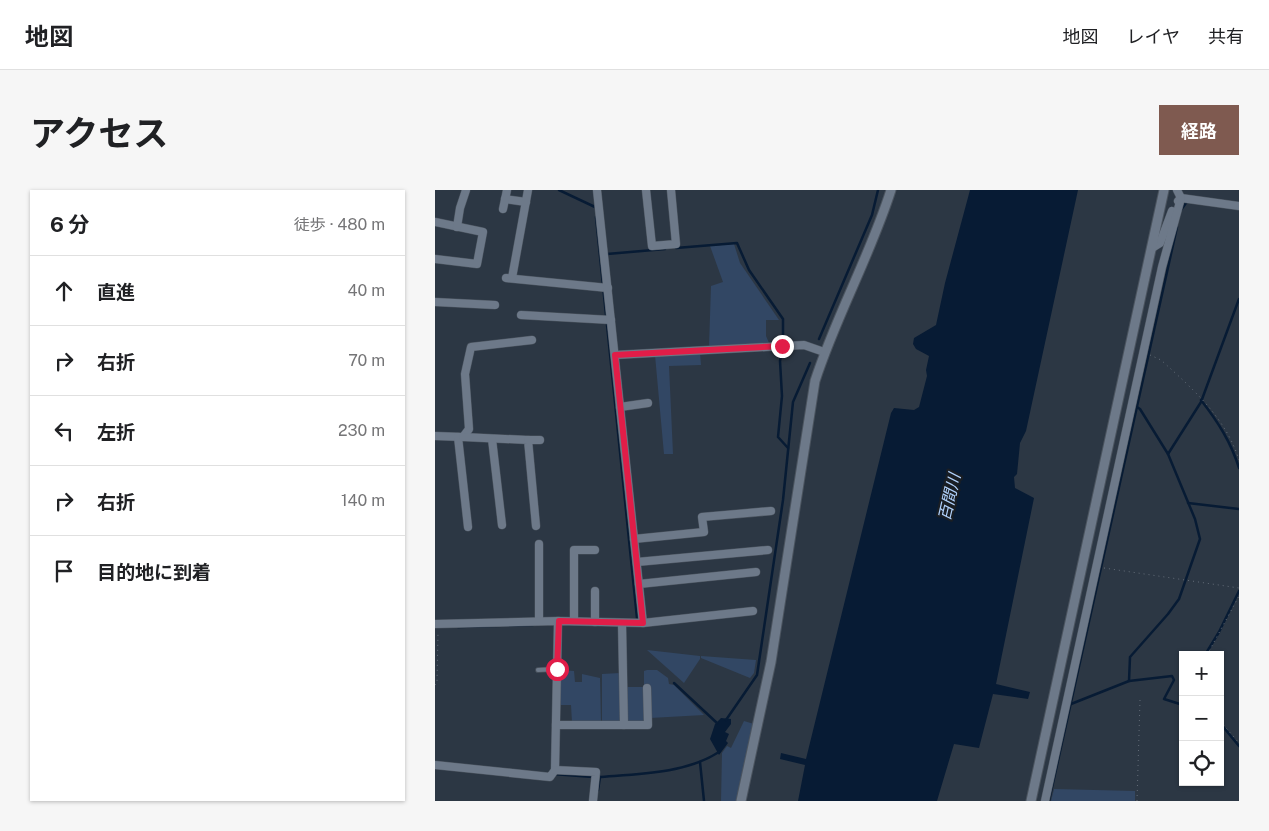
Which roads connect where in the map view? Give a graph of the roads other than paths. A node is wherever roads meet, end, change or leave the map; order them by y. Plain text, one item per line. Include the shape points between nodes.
1 (466, 190) edge
2 (507, 190) edge
3 (528, 190) edge
4 (597, 190) edge
5 (646, 190) edge
6 (671, 190) edge
7 (891, 190) edge
8 (1164, 190) edge
9 (1177, 190) edge
10 (1186, 198) junction
11 (505, 199) junction
12 (525, 202) junction
13 (1239, 206) edge
14 (503, 209) dead end
15 (435, 222) edge
16 (457, 226) junction
17 (1152, 248) junction
18 (435, 258) edge
19 (604, 288) junction
20 (435, 302) edge
21 (495, 305) dead end
22 (521, 315) dead end
23 (608, 320) junction
24 (533, 340) dead end
25 (824, 352) junction
26 (615, 355) junction
27 (648, 404) dead end
28 (620, 407) junction
29 (435, 436) edge
30 (461, 437) junction
31 (492, 439) junction
32 (528, 440) junction
33 (540, 440) dead end
34 (771, 511) dead end
35 (502, 525) dead end
36 (536, 526) dead end
37 (468, 527) dead end
38 (634, 539) junction
39 (539, 544) dead end
40 (595, 550) dead end
41 (768, 550) dead end
42 (637, 562) junction
43 (756, 572) dead end
44 (639, 584) junction
45 (595, 591) dead end
46 (753, 611) dead end
47 (539, 621) junction
48 (574, 621) junction
49 (595, 622) junction
50 (558, 623) junction
51 (643, 623) junction
52 (622, 625) junction
53 (437, 626) edge
54 (557, 669) junction
55 (538, 670) dead end
56 (647, 688) dead end
57 (556, 725) junction
58 (624, 725) junction
59 (435, 766) edge
60 (553, 772) junction
61 (593, 801) edge
62 (741, 801) edge
63 (1031, 801) edge
64 (1045, 801) edge

1 - 16 street
2 - 11 street
3 - 12 street
4 - 19 street
5 - 6 street via 652,246 676,244
7 - 25 street via 864,262
8 - 17 street
9 - 10 street
10 - 13 street
10 - 17 street via 1173,206 1160,243
10 - 64 street via 1162,267
11 - 12 street
11 - 14 street
12 - 19 street via 509,278
15 - 16 street
16 - 18 street via 483,232 477,264
17 - 63 street
19 - 23 street
20 - 21 street
22 - 23 street
23 - 26 street
24 - 30 street via 471,347 465,374 469,429
25 - 26 street via 804,346 783,346
25 - 62 street via 807,421 771,662
26 - 28 street
27 - 28 street
28 - 38 street
29 - 30 street
30 - 31 street
30 - 37 street
31 - 32 street
31 - 35 street
32 - 33 street
32 - 36 street
34 - 38 street via 702,517 704,532
38 - 42 street
39 - 47 street
40 - 48 street via 574,550
41 - 42 street
42 - 44 street
43 - 44 street
44 - 51 street
45 - 49 street
46 - 51 street
47 - 50 street
47 - 53 street
48 - 49 street
48 - 50 street
49 - 52 street
50 - 54 street
51 - 52 street
52 - 58 street
54 - 55 lane
54 - 57 street
56 - 58 street via 648,725
57 - 58 street
57 - 60 street
59 - 60 street via 550,777
60 - 61 street via 596,772

